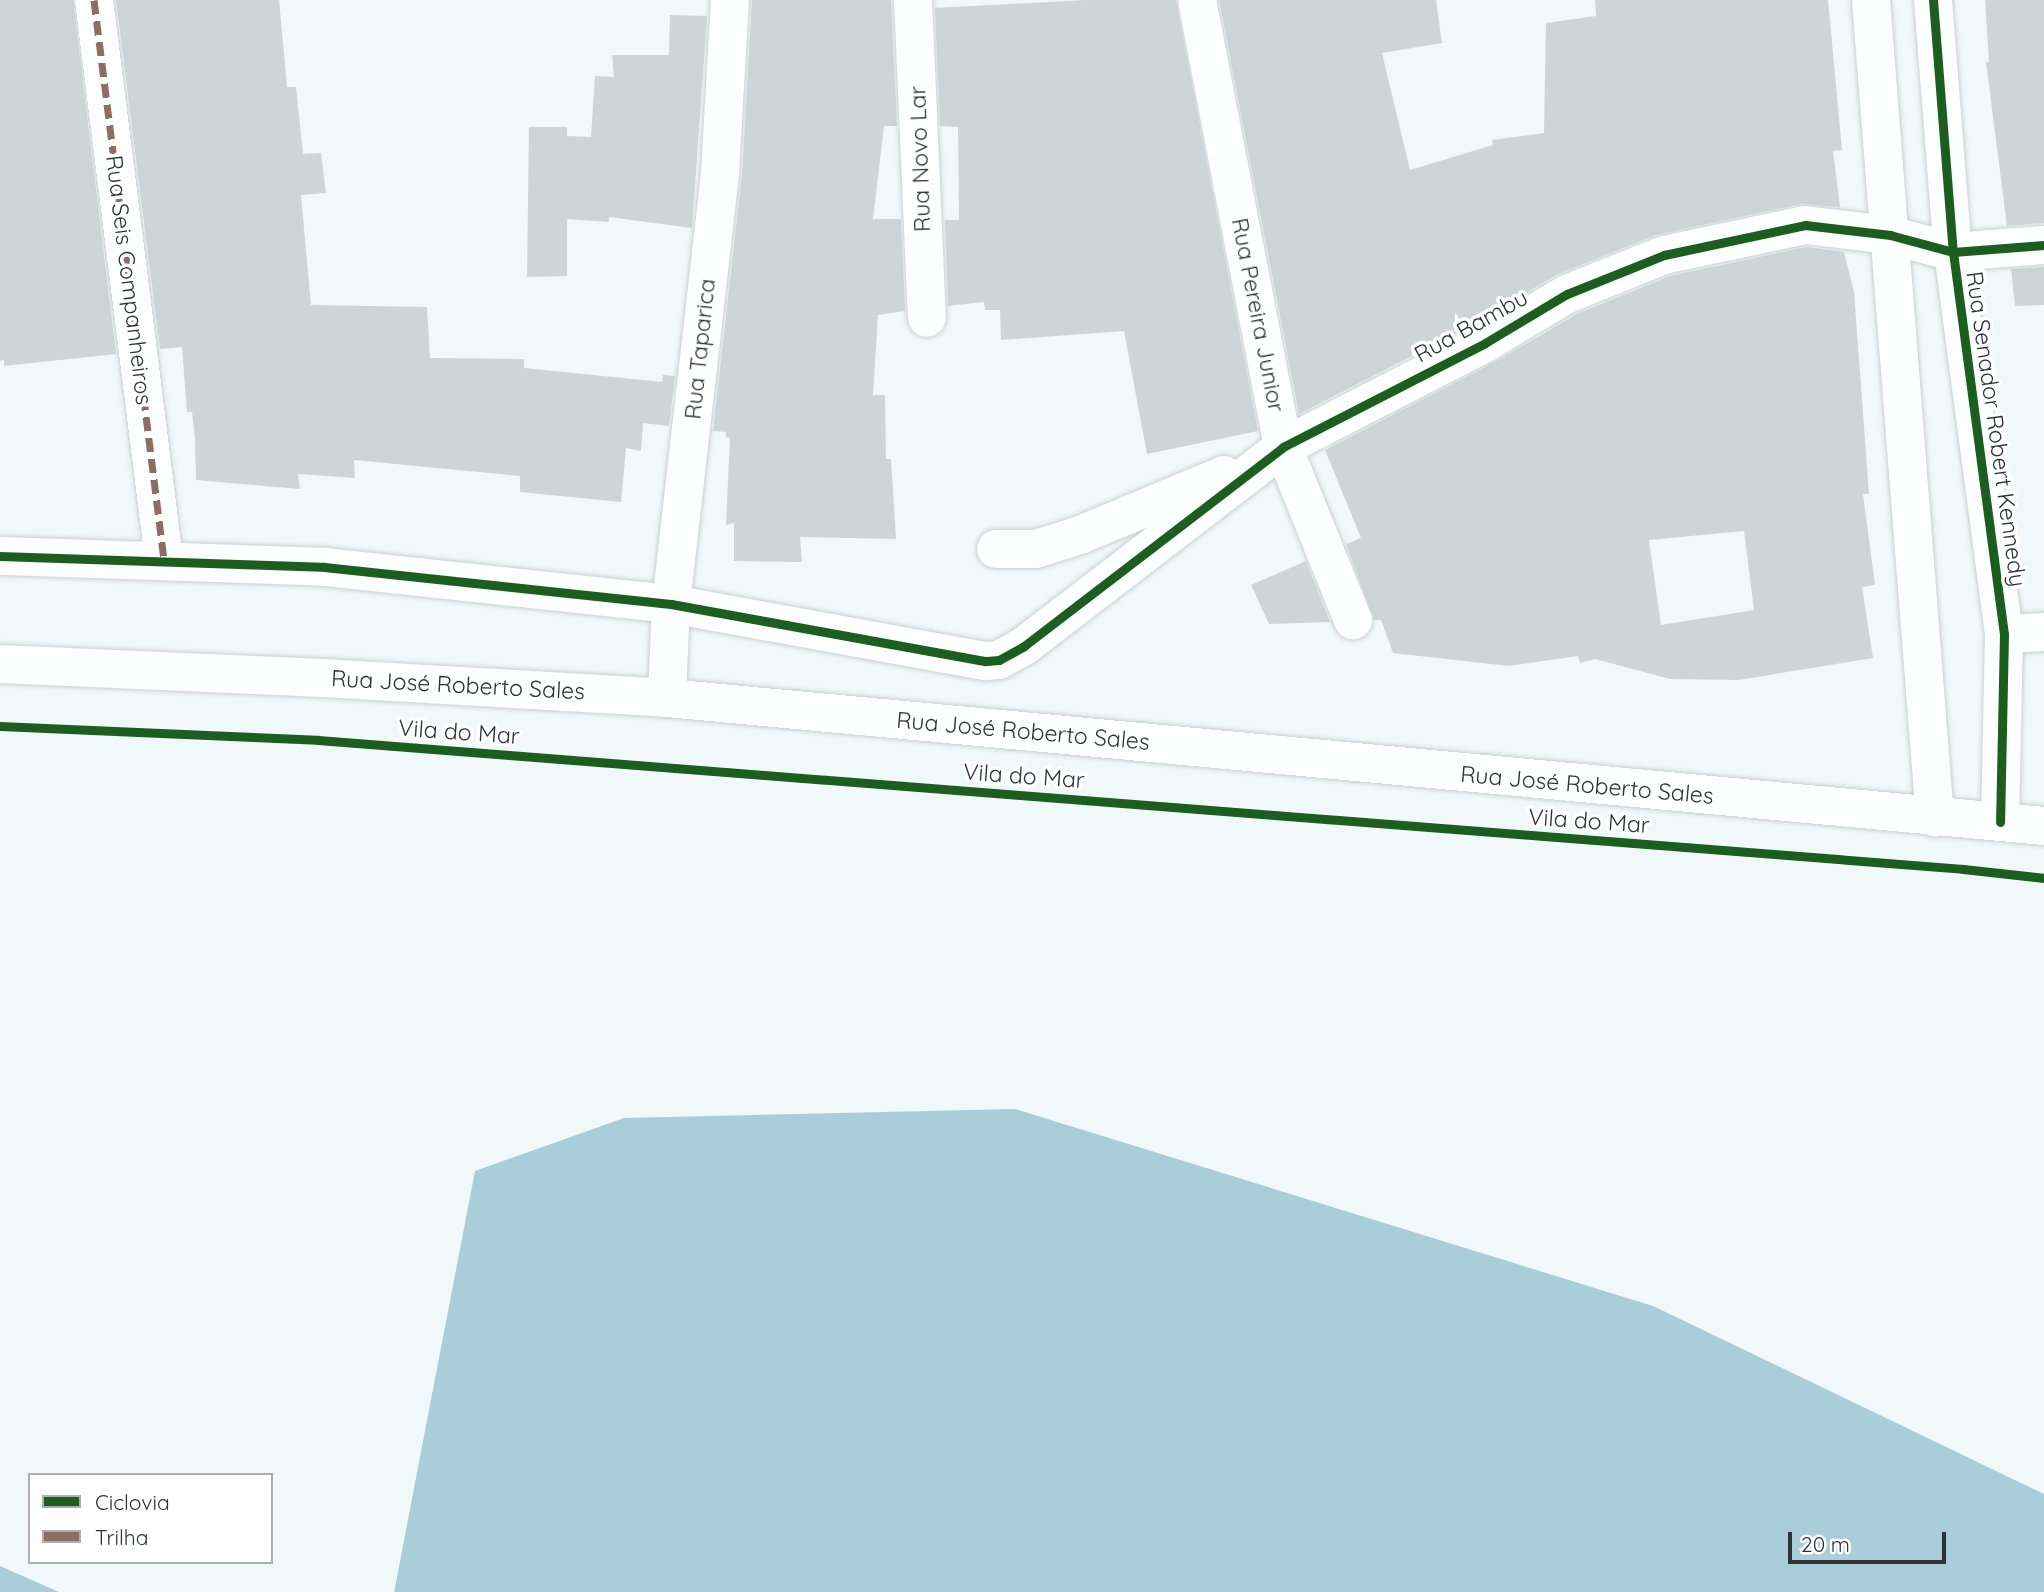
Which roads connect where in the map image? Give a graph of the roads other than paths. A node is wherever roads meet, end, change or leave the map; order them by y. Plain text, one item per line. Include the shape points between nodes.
1 (94, 0) edge
2 (730, 0) edge
3 (913, 0) edge
4 (1197, 0) edge
5 (1871, 0) edge
6 (1933, 0) edge
7 (1890, 235) junction
8 (2044, 245) edge
9 (1953, 252) junction
10 (927, 318) dead end
11 (1277, 451) junction
12 (996, 549) dead end
13 (0, 556) edge
14 (164, 560) junction
15 (671, 604) junction
16 (1353, 620) dead end
17 (2044, 632) edge
18 (2004, 634) junction
19 (0, 664) edge
20 (667, 698) junction
21 (1935, 818) junction
22 (2000, 822) junction
23 (2044, 826) edge

1 - 14 street, Rua Seis Companheiros
2 - 15 street, Rua Taparica via 720,173
3 - 10 street, Rua Novo Lar
4 - 11 street, Rua Pereira Junior
5 - 7 street
6 - 9 street, Rua Senador Robert Kennedy
7 - 9 street, Rua Bambu
7 - 11 street, Rua Bambu via 1805,225 1664,254 1567,295
7 - 21 street
8 - 9 street, Rua Bambu
9 - 18 street, Rua Senador Robert Kennedy
11 - 12 street, Rua Bambu via 1080,535 1036,549
11 - 15 street, Rua Bambu via 1024,646 999,660
11 - 16 street, Rua Pereira Junior
13 - 14 street
14 - 15 street via 324,567
15 - 20 street, Rua Taparica
17 - 18 street
18 - 22 street, Rua Senador Robert Kennedy
19 - 20 street, Rua José Roberto Sales
20 - 21 street, Rua José Roberto Sales
21 - 22 street, Rua José Roberto Sales
22 - 23 street, Rua José Roberto Sales

